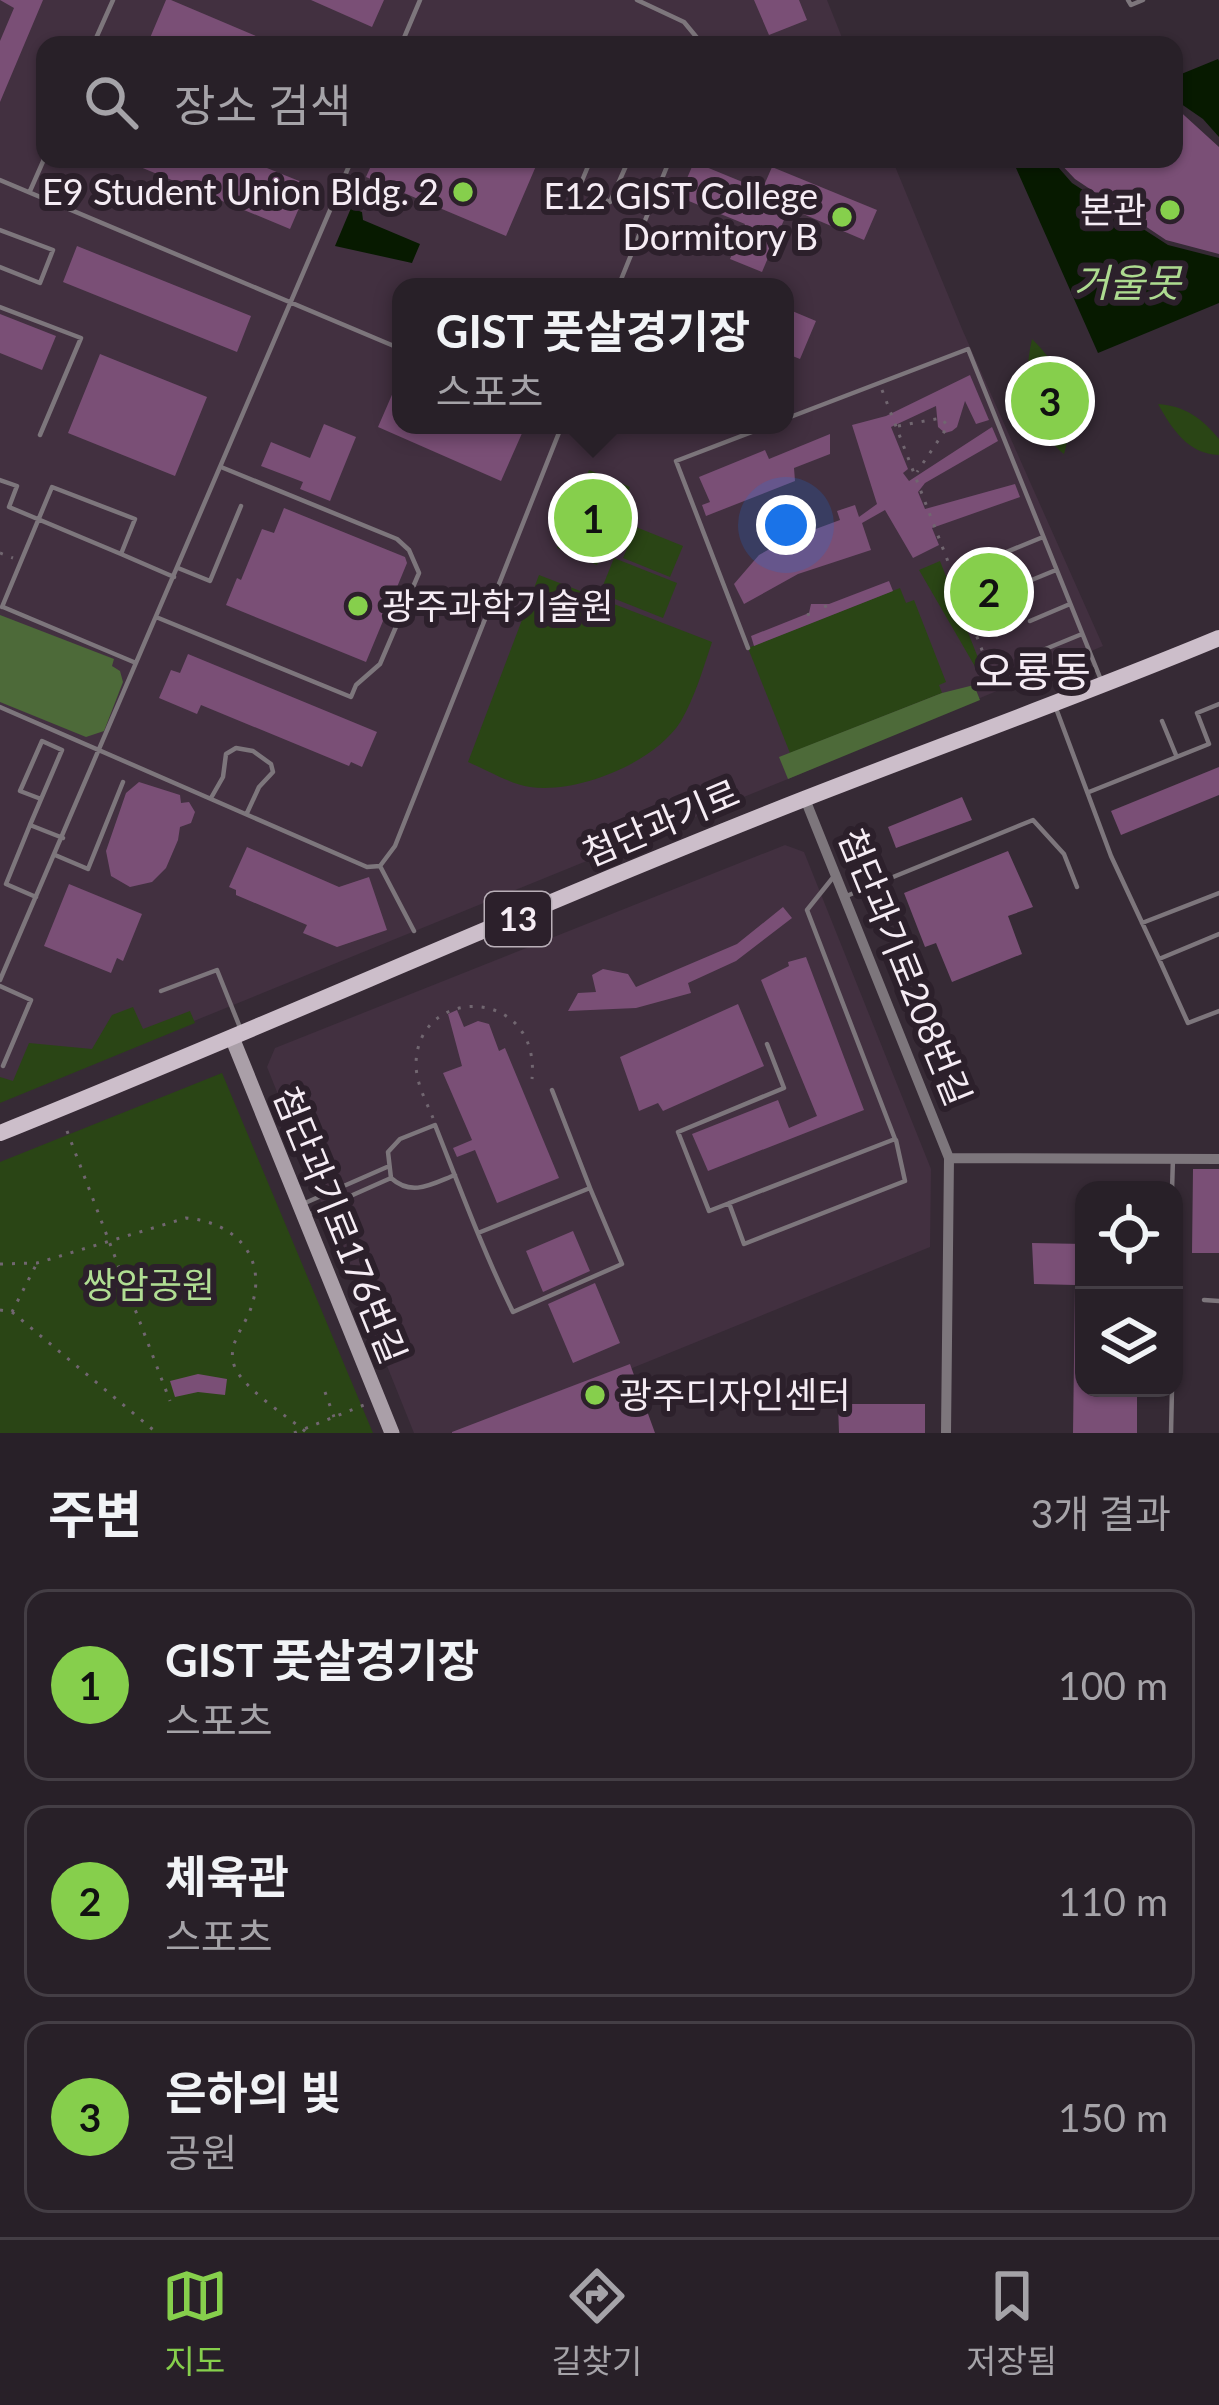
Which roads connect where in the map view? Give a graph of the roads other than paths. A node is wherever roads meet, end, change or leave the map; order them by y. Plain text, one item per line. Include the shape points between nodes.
1 (113, 0) edge
2 (421, 0) edge
3 (637, 0) edge
4 (1128, 0) edge
5 (1143, 0) edge
6 (97, 36) edge
7 (405, 36) edge
8 (696, 36) edge
9 (40, 168) edge
10 (348, 168) edge
11 (587, 168) edge
12 (625, 168) edge
13 (666, 168) edge
14 (0, 180) edge
15 (30, 191) junction
16 (0, 230) edge
17 (0, 267) edge
18 (622, 278) edge
19 (291, 302) junction
20 (0, 307) edge
21 (392, 345) edge
22 (794, 416) edge
23 (558, 434) edge
24 (746, 434) edge
25 (40, 435) dead end
26 (221, 466) junction
27 (0, 480) edge
28 (241, 506) dead end
29 (38, 519) junction
30 (1043, 537) junction
31 (1004, 553) dead end
32 (121, 554) junction
33 (178, 568) junction
34 (1056, 570) junction
35 (174, 577) junction
36 (1017, 586) dead end
37 (1070, 604) junction
38 (1, 606) edge
39 (156, 617) junction
40 (1030, 621) dead end
41 (1082, 634) junction
42 (1219, 638) edge
43 (748, 648) dead end
44 (1043, 650) dead end
45 (136, 663) junction
46 (1103, 686) junction
47 (1219, 704) edge
48 (1055, 705) junction
49 (0, 707) edge
50 (1162, 721) dead end
51 (102, 749) junction
52 (1177, 757) junction
53 (123, 782) dead end
54 (1088, 792) junction
55 (211, 798) junction
56 (41, 799) junction
57 (805, 799) junction
58 (247, 813) junction
59 (30, 826) junction
60 (62, 838) junction
61 (55, 855) junction
62 (380, 866) junction
63 (835, 875) junction
64 (1077, 887) dead end
65 (1219, 893) edge
66 (37, 897) junction
67 (844, 897) junction
68 (1142, 923) junction
69 (414, 931) dead end
70 (1219, 934) edge
71 (1160, 959) junction
72 (0, 983) edge
73 (161, 992) dead end
74 (1219, 1011) edge
75 (238, 1038) junction
76 (767, 1044) dead end
77 (3, 1066) dead end
78 (552, 1090) dead end
79 (0, 1133) edge
80 (895, 1139) junction
81 (949, 1158) junction
82 (1173, 1158) junction
83 (1219, 1159) edge
84 (387, 1167) junction
85 (455, 1175) junction
86 (392, 1178) junction
87 (1172, 1181) edge
88 (590, 1188) junction
89 (729, 1203) junction
90 (303, 1211) junction
91 (478, 1233) junction
92 (1204, 1300) dead end
93 (1219, 1300) edge
94 (1172, 1397) edge
95 (392, 1433) edge
96 (946, 1433) edge
97 (1172, 1433) edge

1 - 6 lane
2 - 7 lane
3 - 8 lane
4 - 5 lane
9 - 15 lane
10 - 19 lane
11 - 12 lane via 579,188 610,202
13 - 18 lane
14 - 15 lane
15 - 19 lane
16 - 17 lane via 53,250 40,283
19 - 21 lane
19 - 26 lane
20 - 25 lane via 81,338
22 - 30 lane via 968,349
23 - 62 lane via 395,846
24 - 43 lane via 676,461
26 - 33 lane
26 - 39 lane via 409,550 419,573 380,664 351,697
27 - 29 lane via 17,486 9,507
28 - 33 lane via 210,581
29 - 32 lane
29 - 32 lane via 52,487 135,519
29 - 38 lane
30 - 31 lane
30 - 34 lane
32 - 35 lane
33 - 35 lane
34 - 36 lane
34 - 37 lane
35 - 39 lane
37 - 40 lane
37 - 41 lane
38 - 45 lane
39 - 45 lane
41 - 44 lane
41 - 46 lane
42 - 46 main road, 첨단과기로 / 13
45 - 51 lane
46 - 48 main road, 첨단과기로 / 13
47 - 52 lane via 1197,713 1209,744
48 - 54 lane
48 - 57 main road, 첨단과기로 / 13
49 - 51 lane
50 - 52 lane
51 - 55 lane
51 - 60 lane
52 - 54 lane
53 - 61 lane via 88,869
54 - 68 lane
55 - 58 lane
55 - 58 lane via 230,750 253,751 273,772
56 - 56 lane via 62,750 41,740 20,791
56 - 59 lane
57 - 63 street, 첨단과기로208번길
57 - 75 main road, 첨단과기로 / 13
58 - 62 lane
59 - 60 lane
59 - 66 lane via 5,884
60 - 61 lane
61 - 66 lane
62 - 69 lane
63 - 67 street, 첨단과기로208번길
63 - 80 lane via 807,910
64 - 67 lane via 1064,854 1033,820
65 - 68 lane
66 - 72 lane
67 - 81 street, 첨단과기로208번길
68 - 71 lane
70 - 71 lane
71 - 74 lane via 1188,1023
72 - 77 lane via 31,1000
73 - 75 lane via 217,970
75 - 79 main road, 첨단과기로 / 13
75 - 90 street, 첨단과기로176번길
76 - 89 lane via 784,1088 678,1132 709,1211
78 - 88 lane
80 - 89 lane
80 - 89 lane via 905,1181 744,1244
81 - 82 street, 첨단과기로208번길
81 - 96 street, 첨단과기로208번길
82 - 83 street, 첨단과기로208번길
82 - 87 lane
84 - 85 lane via 393,1144 435,1125
84 - 86 lane
84 - 90 lane
85 - 86 lane via 415,1190
85 - 91 lane
86 - 90 lane
88 - 91 lane
88 - 91 lane via 622,1264 513,1312
90 - 95 street, 첨단과기로176번길
92 - 93 lane
94 - 97 lane

